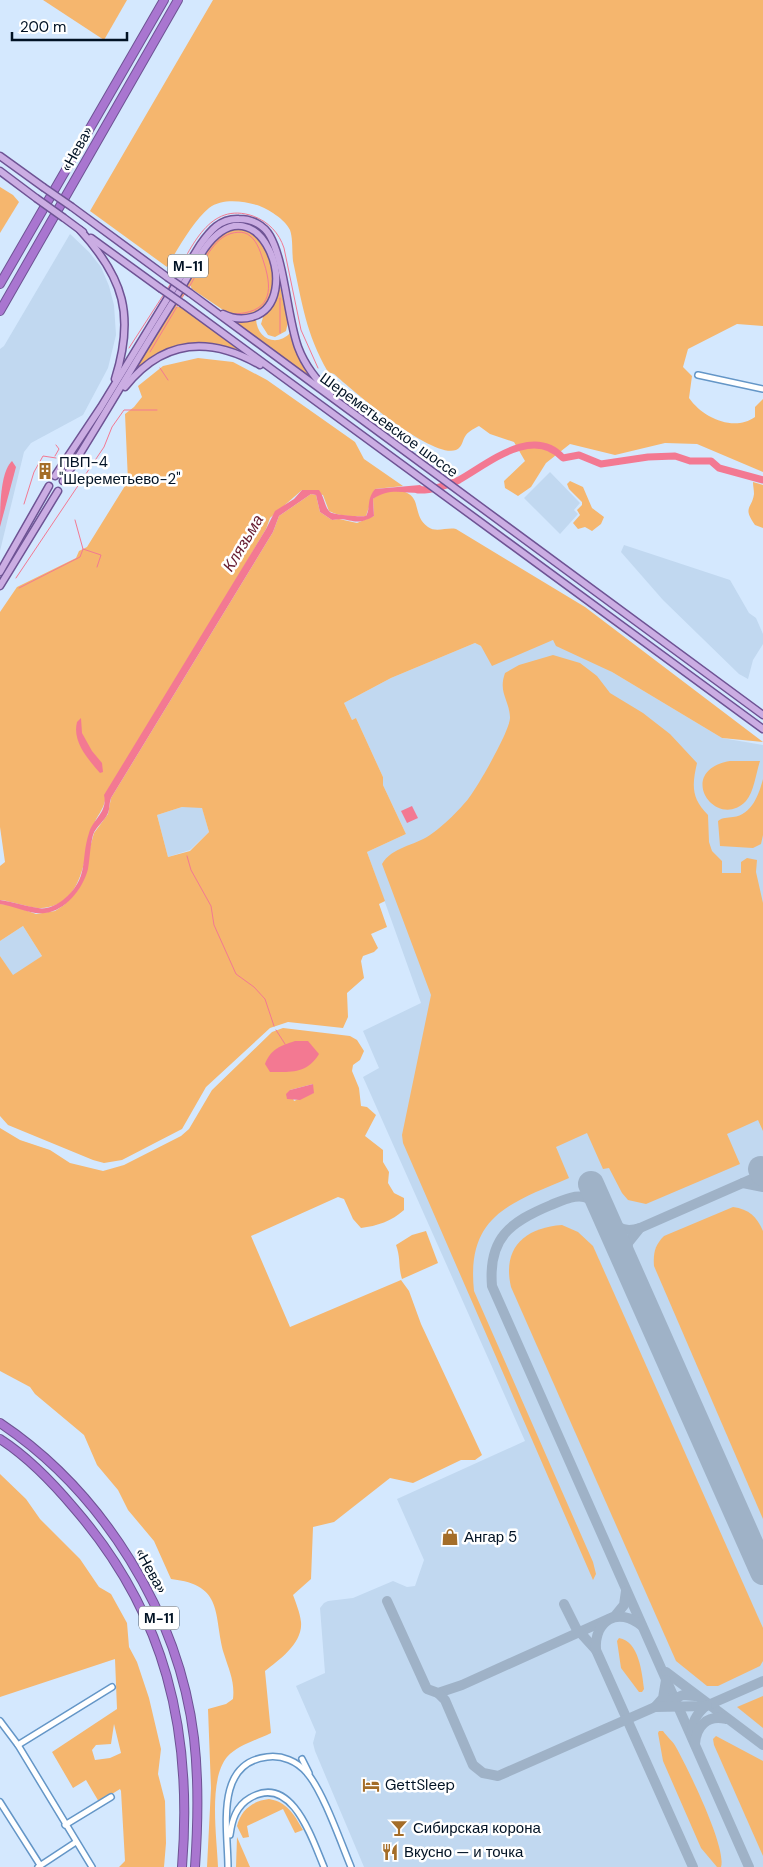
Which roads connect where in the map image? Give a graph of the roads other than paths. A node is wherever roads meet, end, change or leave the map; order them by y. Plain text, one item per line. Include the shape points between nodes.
1 (164, 0) edge
2 (178, 0) edge
3 (0, 156) edge
4 (0, 172) edge
5 (80, 230) junction
6 (0, 284) edge
7 (208, 307) junction
8 (0, 311) edge
9 (698, 375) dead end
10 (281, 377) junction
11 (763, 389) edge
12 (112, 390) junction
13 (115, 399) junction
14 (337, 403) junction
15 (55, 476) dead end
16 (63, 481) dead end
17 (49, 486) dead end
18 (58, 491) dead end
19 (0, 572) edge
20 (2, 583) edge
21 (0, 591) edge
22 (703, 672) junction
23 (697, 682) junction
24 (762, 712) edge
25 (763, 729) edge
26 (0, 1423) edge
27 (0, 1439) edge
28 (112, 1687) dead end
29 (0, 1721) edge
30 (2, 1728) edge
31 (18, 1745) junction
32 (302, 1759) dead end
33 (314, 1783) junction
34 (110, 1797) dead end
35 (0, 1802) edge
36 (65, 1825) junction
37 (76, 1842) junction
38 (228, 1858) junction
39 (39, 1866) edge
40 (92, 1867) edge
41 (182, 1867) edge
42 (195, 1867) edge
43 (228, 1867) edge
44 (324, 1867) edge
45 (351, 1867) edge

1 - 6 highway, «Нева»
2 - 8 highway, «Нева»
3 - 7 main road, Шереметьевское шоссе, bridge
4 - 5 main road, Шереметьевское шоссе, bridge
5 - 10 main road, Шереметьевское шоссе, bridge
5 - 12 main road, М-11 via 110,267 123,298 125,336
7 - 13 main road, М-11 via 229,317 248,319 265,311 274,299 276,278 271,256 262,237 252,229 232,226 213,238
7 - 14 main road, Шереметьевское шоссе
9 - 11 street
10 - 13 main road, М-11 via 230,350 191,346 168,352 150,362
10 - 23 main road, Шереметьевское шоссе
12 - 14 main road, М-11 via 208,234 225,221 240,219 260,225 270,235 298,348 307,366
12 - 15 main road, М-11
13 - 16 main road, М-11
14 - 22 main road, Шереметьевское шоссе
17 - 19 main road
18 - 20 main road
20 - 21 main road
22 - 23 street via 696,672
22 - 24 main road, Шереметьевское шоссе
23 - 25 main road, Шереметьевское шоссе
26 - 42 highway, «Нева» / М-11 via 43,1457 101,1520 122,1548 154,1604 178,1665 194,1737 198,1777
27 - 41 highway, «Нева» / М-11 via 61,1492 90,1526 124,1576 152,1635 165,1668 181,1738 185,1778
28 - 31 street
29 - 30 street
30 - 31 street
31 - 36 street
32 - 33 street
33 - 38 street via 292,1761 275,1756 263,1757 242,1768 229,1788
33 - 45 street
34 - 36 street
35 - 39 street
36 - 37 street
37 - 39 street
37 - 40 street
38 - 43 street
38 - 44 street via 232,1822 239,1807 252,1797 273,1794 283,1797 295,1807

